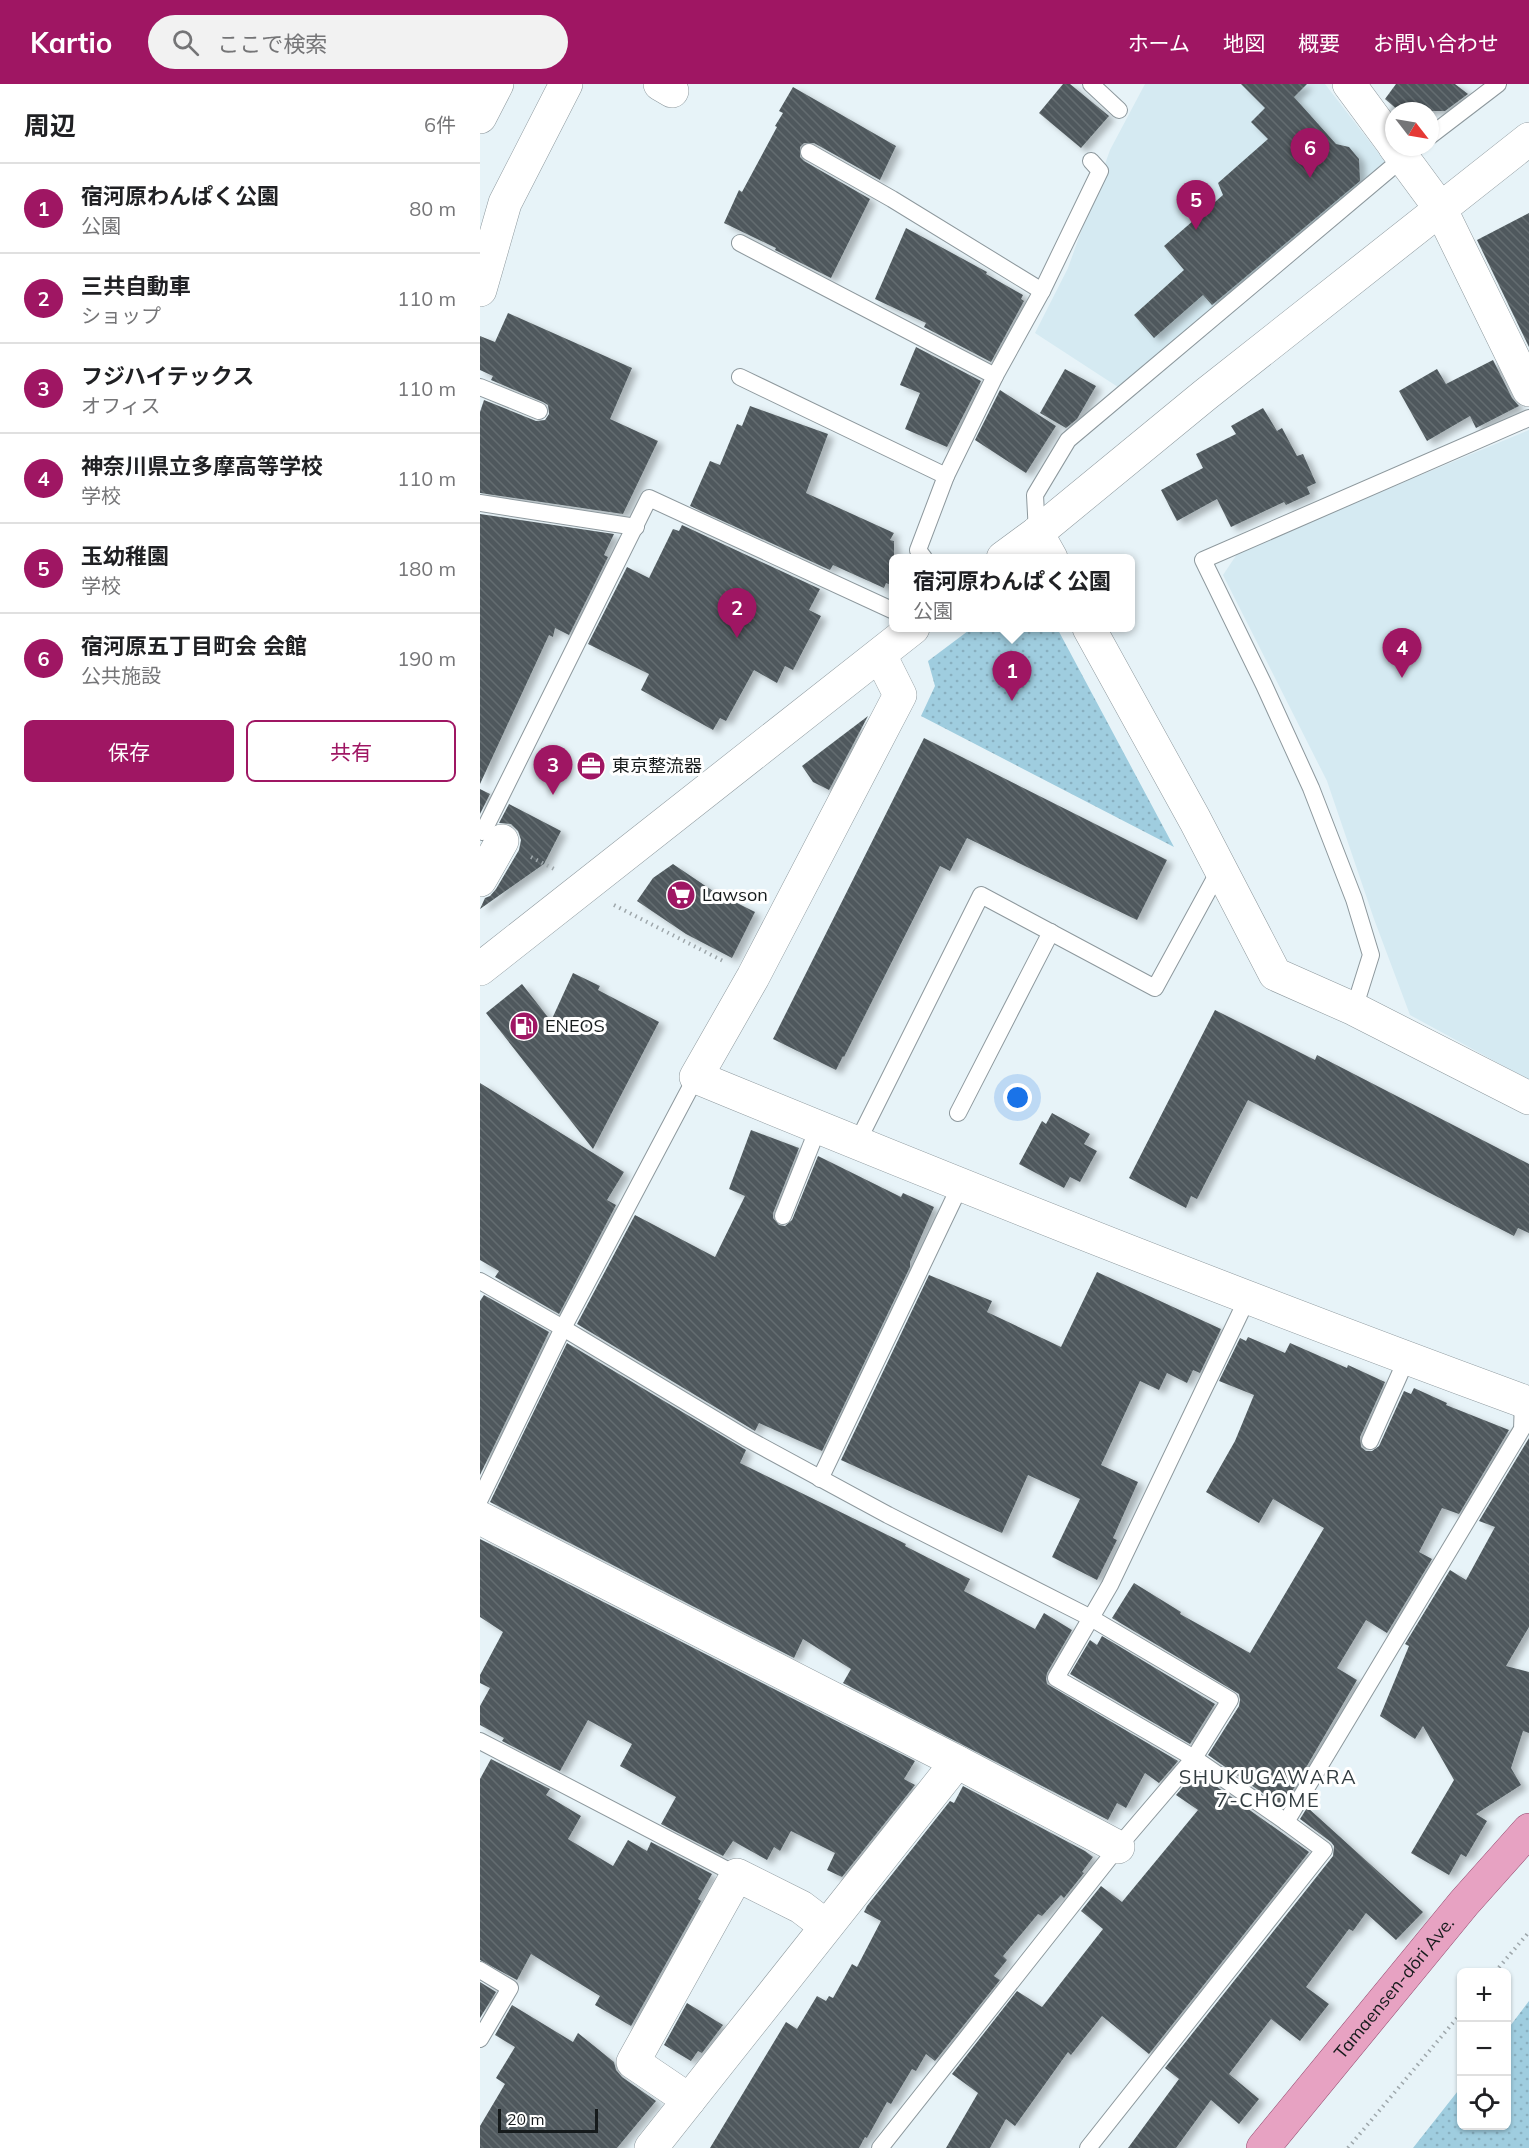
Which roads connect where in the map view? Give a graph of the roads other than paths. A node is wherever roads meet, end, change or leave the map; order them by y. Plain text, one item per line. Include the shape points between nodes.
1 (497, 84) edge
2 (566, 84) edge
3 (1091, 84) edge
4 (1349, 84) edge
5 (1498, 84) edge
6 (1119, 110) dead end
7 (480, 117) edge
8 (1385, 128) edge
9 (1439, 129) edge
10 (1529, 139) edge
11 (809, 152) dead end
12 (1394, 156) edge
13 (1407, 156) edge
14 (1091, 161) dead end
15 (1440, 208) junction
16 (740, 243) dead end
17 (480, 290) edge
18 (1042, 291) junction
19 (995, 376) junction
20 (740, 377) dead end
21 (480, 387) edge
22 (1529, 390) edge
23 (538, 411) dead end
24 (1529, 418) edge
25 (946, 476) junction
26 (480, 503) edge
27 (636, 527) junction
28 (1044, 546) edge
29 (921, 554) edge
30 (1017, 554) edge
31 (889, 609) edge
32 (907, 632) edge
33 (1092, 632) edge
34 (880, 655) junction
35 (493, 837) joint
36 (1220, 869) junction
37 (480, 880) edge
38 (1051, 932) junction
39 (480, 969) edge
40 (1354, 1009) junction
41 (696, 1077) junction
42 (1529, 1098) edge
43 (958, 1113) dead end
44 (818, 1128) junction
45 (857, 1143) junction
46 (961, 1184) junction
47 (783, 1216) dead end
48 (480, 1281) edge
49 (1248, 1296) junction
50 (563, 1328) junction
51 (1407, 1358) junction
52 (1526, 1395) edge
53 (1370, 1441) dead end
54 (820, 1479) junction
55 (480, 1500) edge
56 (480, 1518) edge
57 (1091, 1618) junction
58 (480, 1741) edge
59 (1194, 1758) junction
60 (957, 1762) junction
61 (1286, 1822) junction
62 (1529, 1830) edge
63 (1118, 1847) junction
64 (737, 1875) junction
65 (826, 1926) junction
66 (480, 1970) edge
67 (480, 2039) edge
68 (689, 2100) junction
69 (651, 2148) edge
70 (880, 2148) edge
71 (1088, 2148) edge
72 (1263, 2148) edge

1 - 7 street
2 - 17 street via 505,203
3 - 6 lane
4 - 8 street
5 - 9 lane
10 - 15 street
11 - 18 lane
12 - 28 lane via 1068,440 1035,495
13 - 15 street
14 - 18 lane via 1100,171
15 - 22 street
15 - 28 street via 1205,395
16 - 19 lane
18 - 19 lane
19 - 25 lane
20 - 25 lane
21 - 23 lane
24 - 40 lane via 1203,560 1311,788 1354,899 1371,955
25 - 29 lane via 918,550
26 - 27 lane
27 - 31 lane via 649,498
27 - 35 lane via 596,604
28 - 30 street
32 - 34 street
33 - 36 street
34 - 39 street
34 - 41 street via 900,695 753,977
35 - 37 street
36 - 38 lane via 1155,988
36 - 40 street via 1275,974
38 - 43 lane
38 - 45 lane via 981,895
40 - 42 street
41 - 44 street
41 - 50 lane
44 - 45 street
44 - 47 lane
45 - 46 street
46 - 49 street
46 - 54 lane
48 - 50 lane
49 - 51 street
49 - 57 lane
50 - 54 lane
50 - 55 lane
51 - 52 street
51 - 53 lane
52 - 61 lane via 1522,1428
54 - 57 lane
56 - 60 street
57 - 59 lane via 1056,1678
57 - 59 lane via 1230,1700
58 - 64 lane
59 - 61 lane
59 - 63 lane
60 - 63 street
60 - 65 street
61 - 71 lane via 1324,1850
62 - 72 main road, Tamaensen-dōri Ave. via 1464,1903
63 - 70 lane
64 - 65 street via 801,1907
64 - 68 street via 633,2062
65 - 68 street
66 - 67 lane via 510,1988
68 - 69 street

